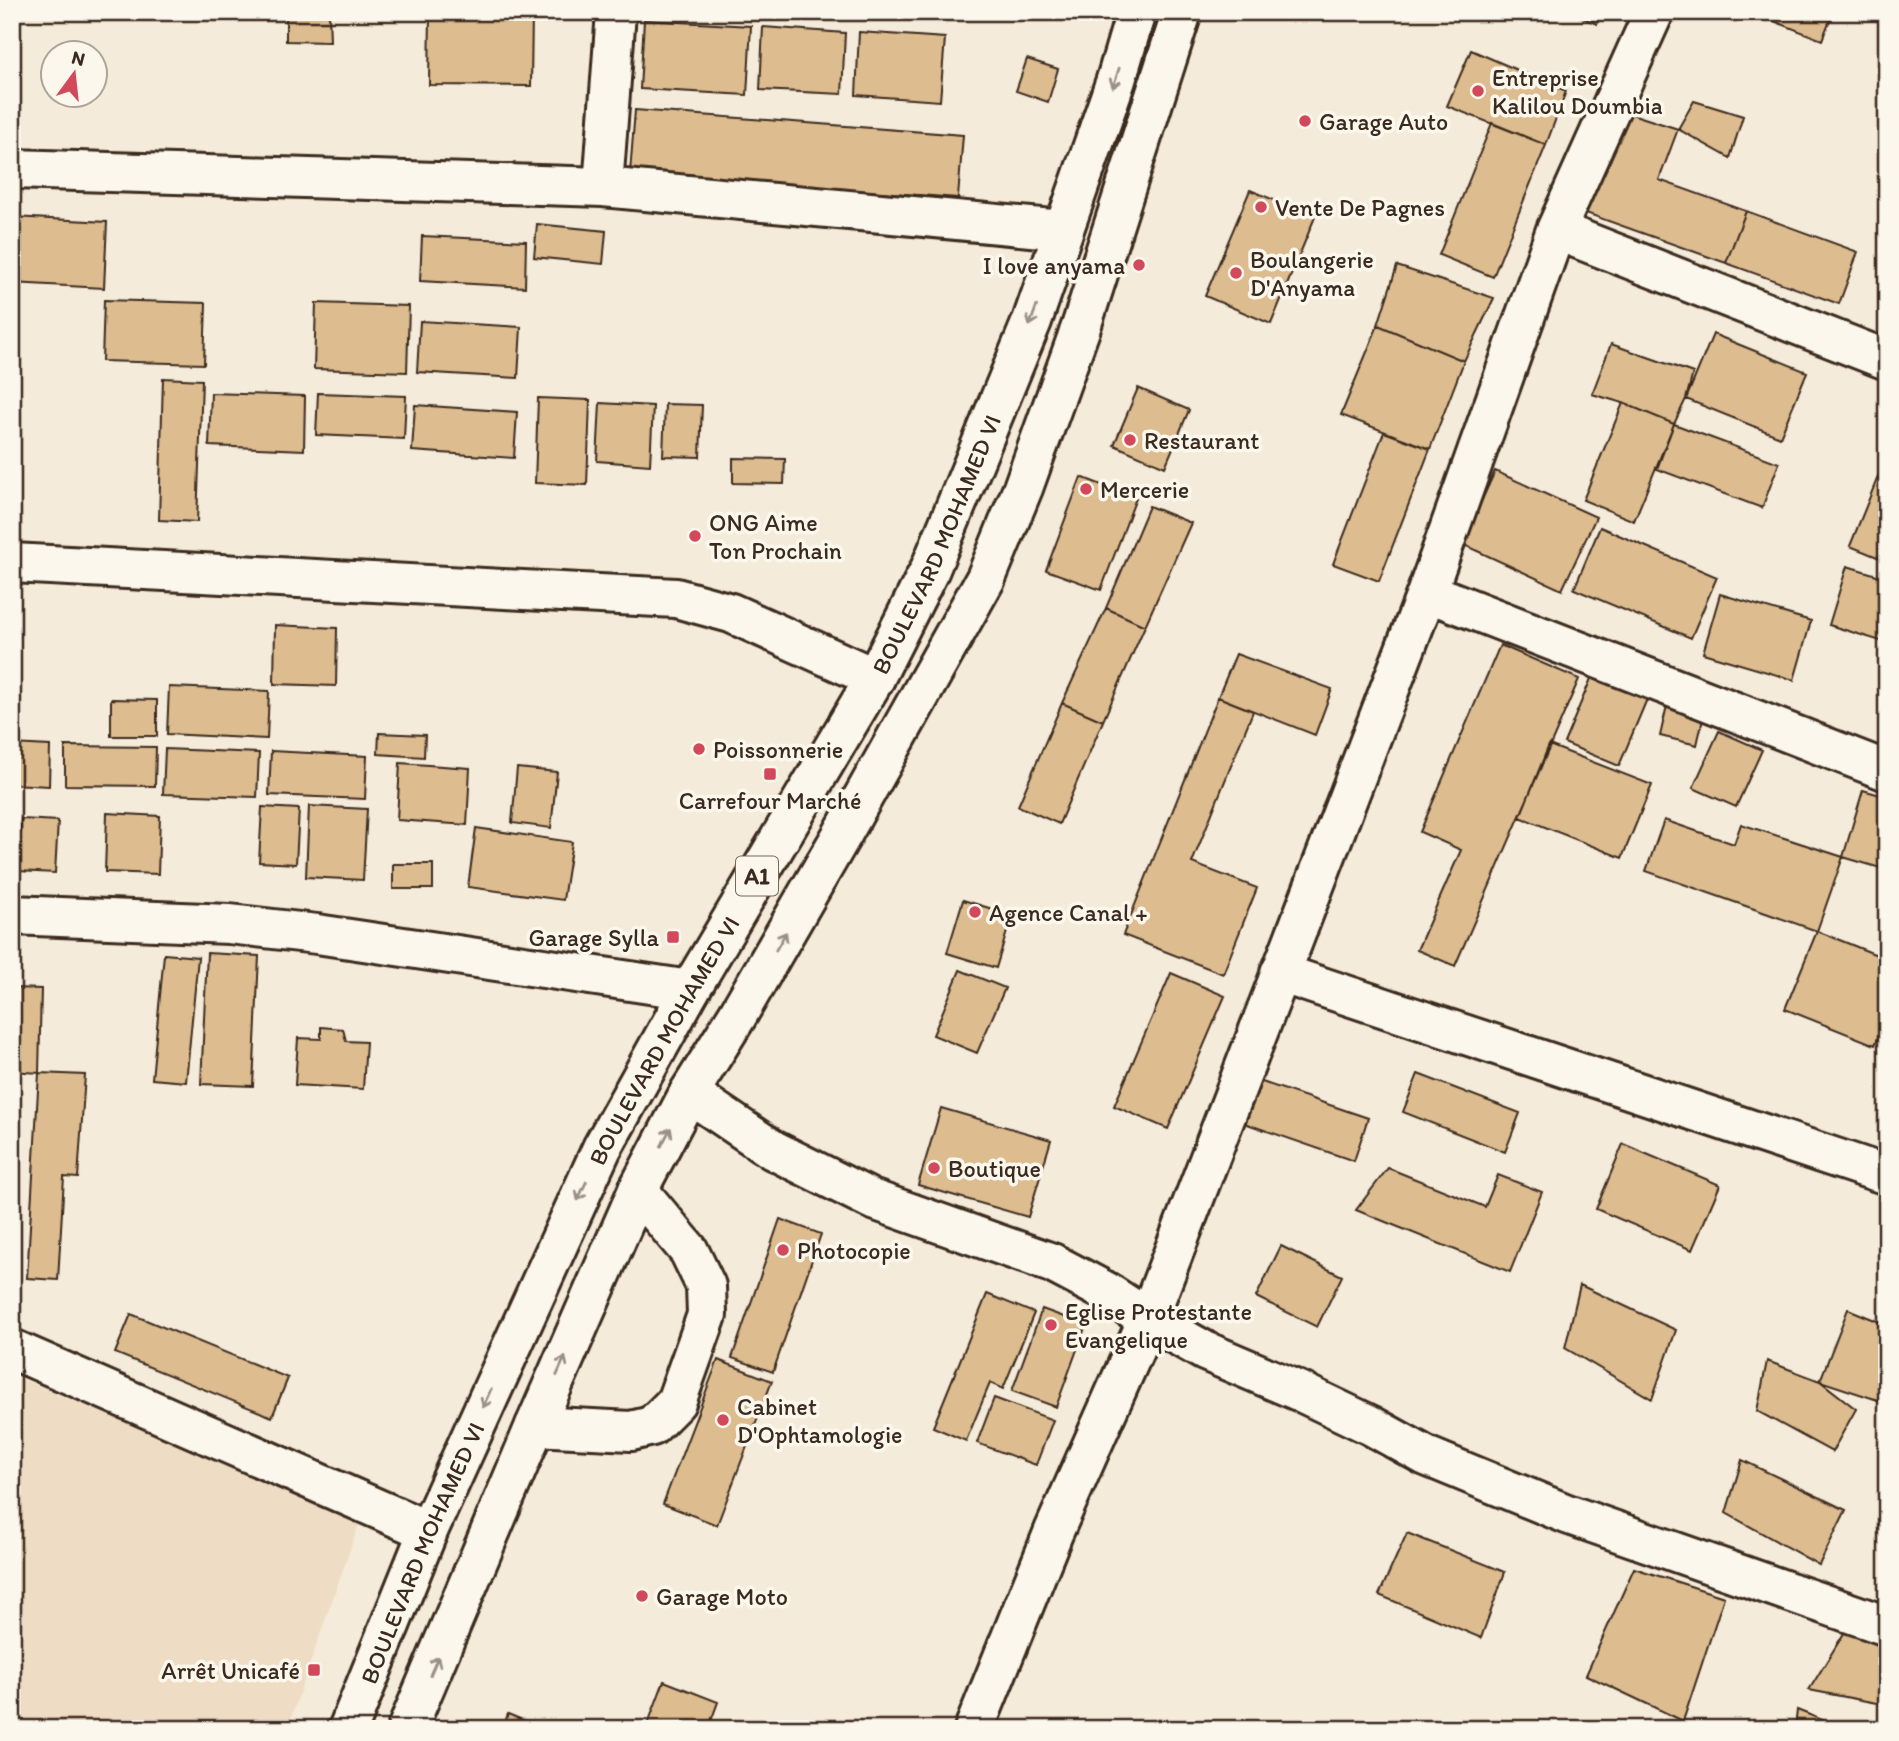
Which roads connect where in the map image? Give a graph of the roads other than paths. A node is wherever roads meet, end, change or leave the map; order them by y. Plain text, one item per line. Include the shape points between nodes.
1 (616, 12) edge
2 (1136, 12) edge
3 (1182, 12) edge
4 (1654, 12) edge
5 (12, 169) edge
6 (603, 187) junction
7 (1063, 230) junction
8 (1556, 230) junction
9 (1887, 360) edge
10 (12, 563) edge
11 (1427, 592) junction
12 (875, 678) junction
13 (1887, 771) edge
14 (12, 915) edge
15 (1280, 973) junction
16 (690, 990) junction
17 (689, 1093) junction
18 (1887, 1175) edge
19 (638, 1191) junction
20 (532, 1298) junction
21 (1148, 1319) junction
22 (581, 1320) junction
23 (12, 1349) edge
24 (535, 1426) junction
25 (428, 1531) junction
26 (1887, 1626) edge
27 (348, 1729) edge
28 (407, 1729) edge
29 (974, 1729) edge

1 - 6 street
2 -> 7 street, BOULEVARD MOHAMED VI / A1
17 -> 3 street, BOULEVARD MOHAMED VI / A1 via 843,833 986,578 1081,327
4 - 8 street
5 - 6 street
6 - 7 street
7 -> 12 street, BOULEVARD MOHAMED VI / A1 via 1032,321 930,569
8 - 9 street
8 - 11 street
10 - 12 street via 676,598 732,613
11 - 13 street
11 - 15 street
12 - 16 street, BOULEVARD MOHAMED VI / A1
14 - 16 street via 304,933
15 - 18 street
15 - 21 street
16 -> 20 street, BOULEVARD MOHAMED VI / A1 via 603,1148
19 -> 17 street, BOULEVARD MOHAMED VI / A1
17 - 21 street via 774,1150 871,1199 1052,1263
19 - 22 street, BOULEVARD MOHAMED VI / A1
19 - 24 street via 689,1251 706,1286 708,1315 676,1402 652,1426 631,1431
20 - 22 street
20 -> 25 street, BOULEVARD MOHAMED VI / A1
21 - 26 street via 1205,1351 1370,1425 1426,1456 1567,1514
21 - 29 street via 1054,1531
24 -> 22 street, BOULEVARD MOHAMED VI / A1
23 - 25 street
28 -> 24 street, BOULEVARD MOHAMED VI / A1
25 - 27 street, BOULEVARD MOHAMED VI / A1

